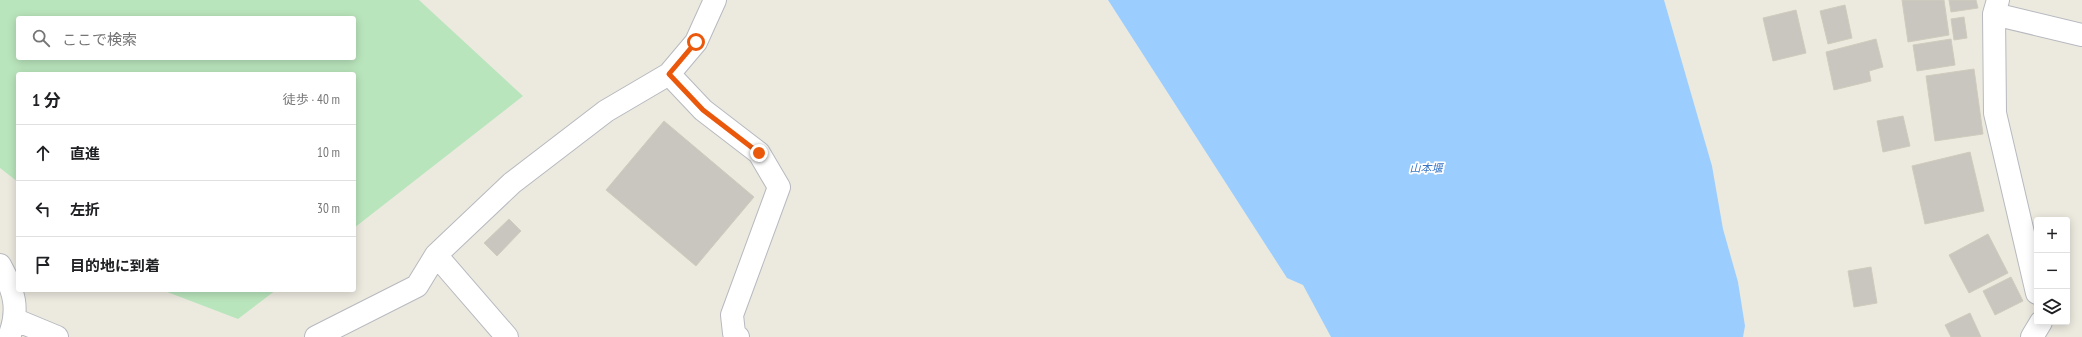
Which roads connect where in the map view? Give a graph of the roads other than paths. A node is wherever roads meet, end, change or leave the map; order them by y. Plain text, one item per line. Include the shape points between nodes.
1 (715, 0) edge
2 (1996, 7) edge
3 (2082, 35) edge
4 (669, 74) junction
5 (436, 255) junction
6 (0, 265) edge
7 (2036, 289) edge
8 (2039, 325) edge
9 (12, 329) edge
10 (57, 337) edge
11 (316, 337) edge
12 (507, 337) edge
13 (738, 337) edge
14 (2032, 337) edge

1 - 4 street via 696,42
2 - 3 street
2 - 7 street via 1995,113
4 - 5 street via 606,111 512,183
4 - 13 street via 703,110 759,153 779,187 732,315 734,333
5 - 11 street via 417,286
5 - 12 street
6 - 9 street via 12,286
8 - 14 street
9 - 10 street

